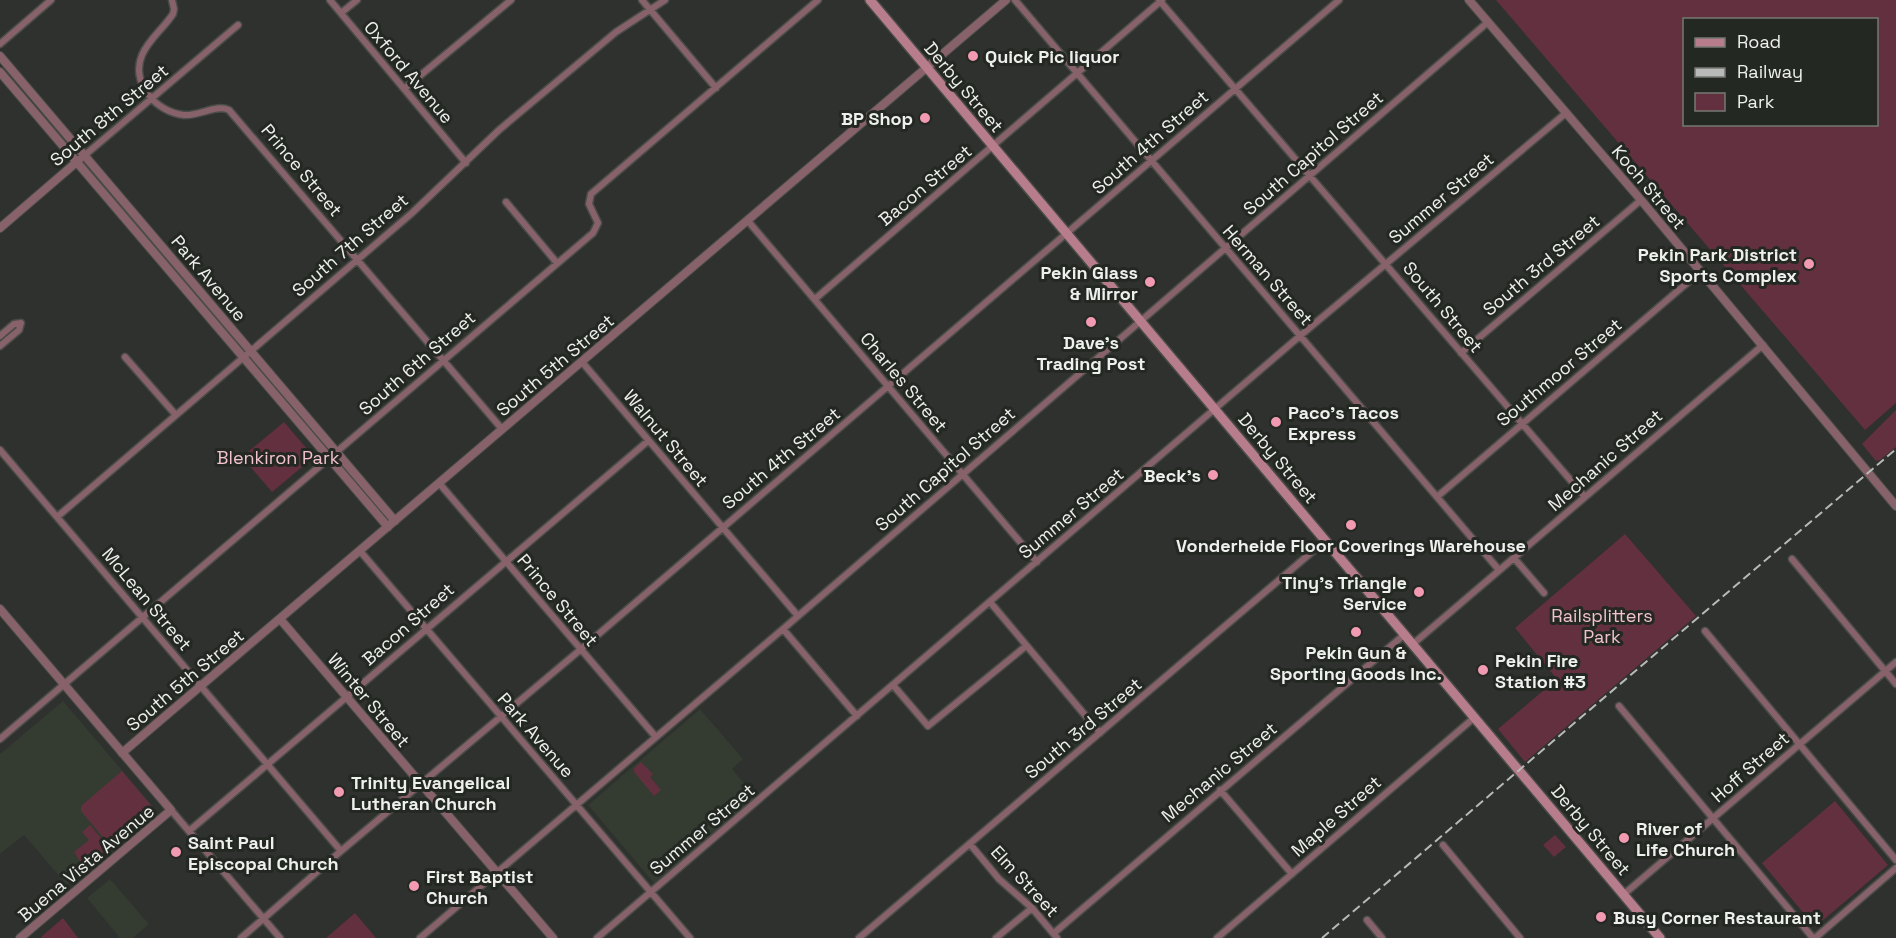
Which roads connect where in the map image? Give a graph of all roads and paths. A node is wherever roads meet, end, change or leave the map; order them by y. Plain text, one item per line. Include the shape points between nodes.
1 (51, 0) edge
2 (172, 0) edge
3 (330, 0) edge
4 (357, 0) edge
5 (511, 0) edge
6 (642, 0) edge
7 (665, 0) edge
8 (818, 0) edge
9 (870, 0) edge
10 (1006, 0) edge
11 (1015, 0) edge
12 (1339, 0) edge
13 (1469, 0) edge
14 (1161, 1) edge
15 (650, 10) junction
16 (341, 14) junction
17 (1488, 22) junction
18 (238, 25) dead end
19 (0, 44) edge
20 (0, 56) edge
21 (927, 69) junction
22 (0, 72) edge
23 (1078, 74) junction
24 (716, 88) junction
25 (404, 89) junction
26 (1235, 89) junction
27 (152, 99) junction
28 (1566, 113) junction
29 (993, 147) junction
30 (85, 155) junction
31 (1150, 161) junction
32 (77, 162) junction
33 (466, 163) junction
34 (1309, 176) junction
35 (1641, 200) junction
36 (506, 202) dead end
37 (748, 221) junction
38 (0, 228) edge
39 (1067, 234) junction
40 (1225, 248) junction
41 (358, 259) junction
42 (556, 263) junction
43 (1387, 264) junction
44 (1701, 271) junction
45 (815, 299) junction
46 (1140, 321) junction
47 (1301, 335) junction
48 (0, 336) edge
49 (1763, 345) junction
50 (0, 346) edge
51 (250, 350) junction
52 (1461, 352) junction
53 (125, 357) dead end
54 (243, 357) junction
55 (444, 360) junction
56 (582, 362) junction
57 (888, 387) junction
58 (1216, 410) junction
59 (175, 414) junction
60 (1522, 423) junction
61 (502, 429) junction
62 (648, 441) junction
63 (0, 451) edge
64 (337, 451) junction
65 (329, 458) junction
66 (962, 474) junction
67 (439, 483) junction
68 (1438, 496) junction
69 (1585, 497) junction
70 (1896, 506) edge
71 (57, 517) junction
72 (395, 521) junction
73 (388, 527) junction
74 (722, 528) junction
75 (1326, 540) junction
76 (360, 551) junction
77 (1514, 558) junction
78 (1792, 559) dead end
79 (506, 561) junction
80 (1037, 562) junction
81 (1499, 570) junction
82 (1544, 593) dead end
83 (990, 602) junction
84 (0, 609) edge
85 (798, 616) junction
86 (143, 617) junction
87 (280, 619) junction
88 (426, 629) junction
89 (783, 629) junction
90 (1705, 631) dead end
91 (1405, 634) junction
92 (1413, 644) junction
93 (1026, 646) junction
94 (580, 650) junction
95 (1896, 662) edge
96 (1885, 671) junction
97 (64, 684) junction
98 (1896, 684) edge
99 (201, 686) junction
100 (893, 686) junction
101 (347, 697) junction
102 (1618, 706) dead end
103 (857, 716) junction
104 (501, 717) junction
105 (1475, 717) junction
106 (1100, 733) junction
107 (655, 736) junction
108 (0, 739) edge
109 (1799, 744) junction
110 (122, 753) junction
111 (268, 764) junction
112 (420, 784) junction
113 (1220, 790) junction
114 (576, 804) junction
115 (171, 810) junction
116 (1712, 818) junction
117 (189, 831) junction
118 (970, 844) junction
119 (1443, 845) dead end
120 (341, 851) junction
121 (1896, 860) edge
122 (1896, 868) edge
123 (496, 873) junction
124 (1292, 874) junction
125 (651, 892) junction
126 (1623, 895) junction
127 (1032, 908) junction
128 (263, 919) junction
129 (1367, 920) dead end
130 (1056, 936) edge
131 (20, 938) edge
132 (242, 938) edge
133 (280, 938) edge
134 (420, 938) edge
135 (553, 938) edge
136 (597, 938) edge
137 (690, 938) edge
138 (859, 938) edge
139 (996, 938) edge
140 (1217, 938) edge
141 (1382, 938) edge
142 (1520, 938) edge
143 (1660, 938) edge
144 (1814, 938) edge

1 - 19 street
2 - 27 street via 172,14 149,43 140,62 141,82
3 - 16 street, Oxford Avenue
4 - 16 street
5 - 25 street
6 - 15 street
7 - 15 street, South 7th Street
8 - 24 street, South 6th Street
9 - 21 main road, Derby Street
10 - 21 street, South 5th Street
11 - 23 street, Herman Street
12 - 26 street, South 4th Street
13 - 17 street, Koch Street
14 - 23 street, Bacon Street
14 - 26 street, South Street
15 - 24 street
15 - 33 street, South 7th Street via 616,32 499,130
16 - 25 street, Oxford Avenue
17 - 28 street, Koch Street
17 - 34 street, South Capitol Street
18 - 27 street, South 8th Street
20 - 30 street, Park Avenue
21 - 29 main road, Derby Street
21 - 37 street, South 5th Street
22 - 32 street, Park Avenue
23 - 29 street, Bacon Street
23 - 31 street, Herman Street
24 - 42 street, South 6th Street via 591,194 589,204 597,228
25 - 33 street, Oxford Avenue
26 - 31 street, South 4th Street
26 - 34 street, South Street
27 - 30 street, South 8th Street
27 - 41 street, Prince Street via 167,111 185,115 220,108 229,110
28 - 35 street, Koch Street
28 - 43 street, Summer Street
29 - 39 main road, Derby Street
29 - 45 street, Bacon Street
30 - 32 street, South 8th Street
30 - 51 street, Park Avenue
31 - 39 street, South 4th Street
31 - 40 street, Herman Street
32 - 38 street, South 8th Street
32 - 54 street, Park Avenue
33 - 41 street, South 7th Street
34 - 40 street, South Capitol Street
34 - 43 street, South Street
35 - 44 street, Koch Street
35 - 52 street, South 3rd Street
36 - 42 street
37 - 45 street, Charles Street
37 - 56 street, South 5th Street
39 - 46 main road, Derby Street
39 - 57 street, South 4th Street
40 - 46 street, South Capitol Street
40 - 47 street, Herman Street
41 - 51 street, South 7th Street
41 - 55 street, Prince Street
42 - 55 street, South 6th Street
43 - 47 street, Summer Street
43 - 52 street, South Street
44 - 49 street, Koch Street
44 - 60 street, Southmoor Street
45 - 57 street, Charles Street
46 - 58 main road, Derby Street
46 - 66 street, South Capitol Street
47 - 58 street, Summer Street
47 - 68 street, Herman Street
48 - 50 street via 21,323 19,330
49 - 69 street, Mechanic Street
49 - 70 street, Koch Street
51 - 54 street, South 7th Street
51 - 64 street, Park Avenue
52 - 60 street, South Street
53 - 59 street
54 - 59 street, South 7th Street
54 - 65 street, Park Avenue
55 - 61 street, Prince Street
55 - 64 street, South 6th Street
56 - 61 street, South 5th Street
56 - 62 street, Walnut Street
57 - 66 street, Charles Street
57 - 74 street, South 4th Street
58 - 75 main road, Derby Street
58 - 80 street, Summer Street
59 - 71 street, South 7th Street
60 - 68 street, Southmoor Street
60 - 69 street, South Street
61 - 67 street, South 5th Street
62 - 74 street, Walnut Street
62 - 79 street, Bacon Street
63 - 71 street, McLean Street
64 - 65 street, South 6th Street
64 - 72 street, Park Avenue
65 - 73 street, Park Avenue
65 - 86 street, South 6th Street
66 - 80 street, Charles Street
66 - 85 street, South Capitol Street
67 - 72 street, South 5th Street
67 - 79 street, Prince Street
68 - 81 street, Herman Street
69 - 77 street, Mechanic Street
71 - 86 street, McLean Street
72 - 73 street, South 5th Street
73 - 76 street, South 5th Street
74 - 85 street, Walnut Street
74 - 94 street, South 4th Street
75 - 91 main road, Derby Street
75 - 106 street, South 3rd Street
76 - 87 street, South 5th Street
76 - 88 street, Park Avenue
77 - 81 street, Mechanic Street
77 - 82 street
78 - 96 street
79 - 88 street, Bacon Street
79 - 94 street, Prince Street
80 - 83 street, Summer Street
81 - 92 street, Mechanic Street
83 - 93 street
83 - 100 street, Summer Street
84 - 97 street
85 - 89 street, South Capitol Street
86 - 97 street, South 6th Street
86 - 99 street, McLean Street
87 - 99 street, South 5th Street
87 - 101 street, Winter Street
88 - 101 street, Bacon Street
88 - 104 street, Park Avenue
89 - 103 street
89 - 107 street, South Capitol Street
90 - 109 street
91 - 92 main road, Derby Street
91 - 113 street, Mechanic Street
92 - 105 main road, Derby Street
93 - 100 street via 928,726
93 - 106 street
94 - 104 street, South 4th Street
94 - 107 street, Prince Street
95 - 96 street, Hoff Street
96 - 98 street
96 - 109 street, Hoff Street
97 - 108 street, South 6th Street
97 - 110 street
99 - 110 street, South 5th Street
99 - 111 street, McLean Street
100 - 103 street, Summer Street
101 - 111 street, Bacon Street
101 - 112 street, Winter Street
102 - 116 street
103 - 125 street, Summer Street
104 - 112 street, South 4th Street
104 - 114 street, Park Avenue
105 - 124 street, Maple Street
105 - 126 main road, Derby Street
106 - 118 street, South 3rd Street
107 - 114 street, South Capitol Street
109 - 116 street, Hoff Street
109 - 121 street
110 - 115 street
111 - 117 street, Bacon Street
111 - 120 street, McLean Street
112 - 120 street, South 4th Street
112 - 123 street, Winter Street
113 - 124 street
113 - 130 street, Mechanic Street
114 - 123 street, South Capitol Street
114 - 125 street, Park Avenue
115 - 117 street
115 - 131 street, Buena Vista Avenue
116 - 126 street, Hoff Street
116 - 144 street
117 - 128 street
118 - 127 street, Elm Street via 999,879
118 - 138 street, South 3rd Street
119 - 142 street
120 - 128 street, South 4th Street
122 - 144 street
123 - 134 street, South Capitol Street
123 - 135 street, Winter Street
124 - 140 street, Maple Street
125 - 136 street, Summer Street
125 - 137 street, Park Avenue
126 - 143 main road, Derby Street
127 - 130 street, Elm Street
127 - 139 street
128 - 132 street, South 4th Street
128 - 133 street
129 - 141 street

